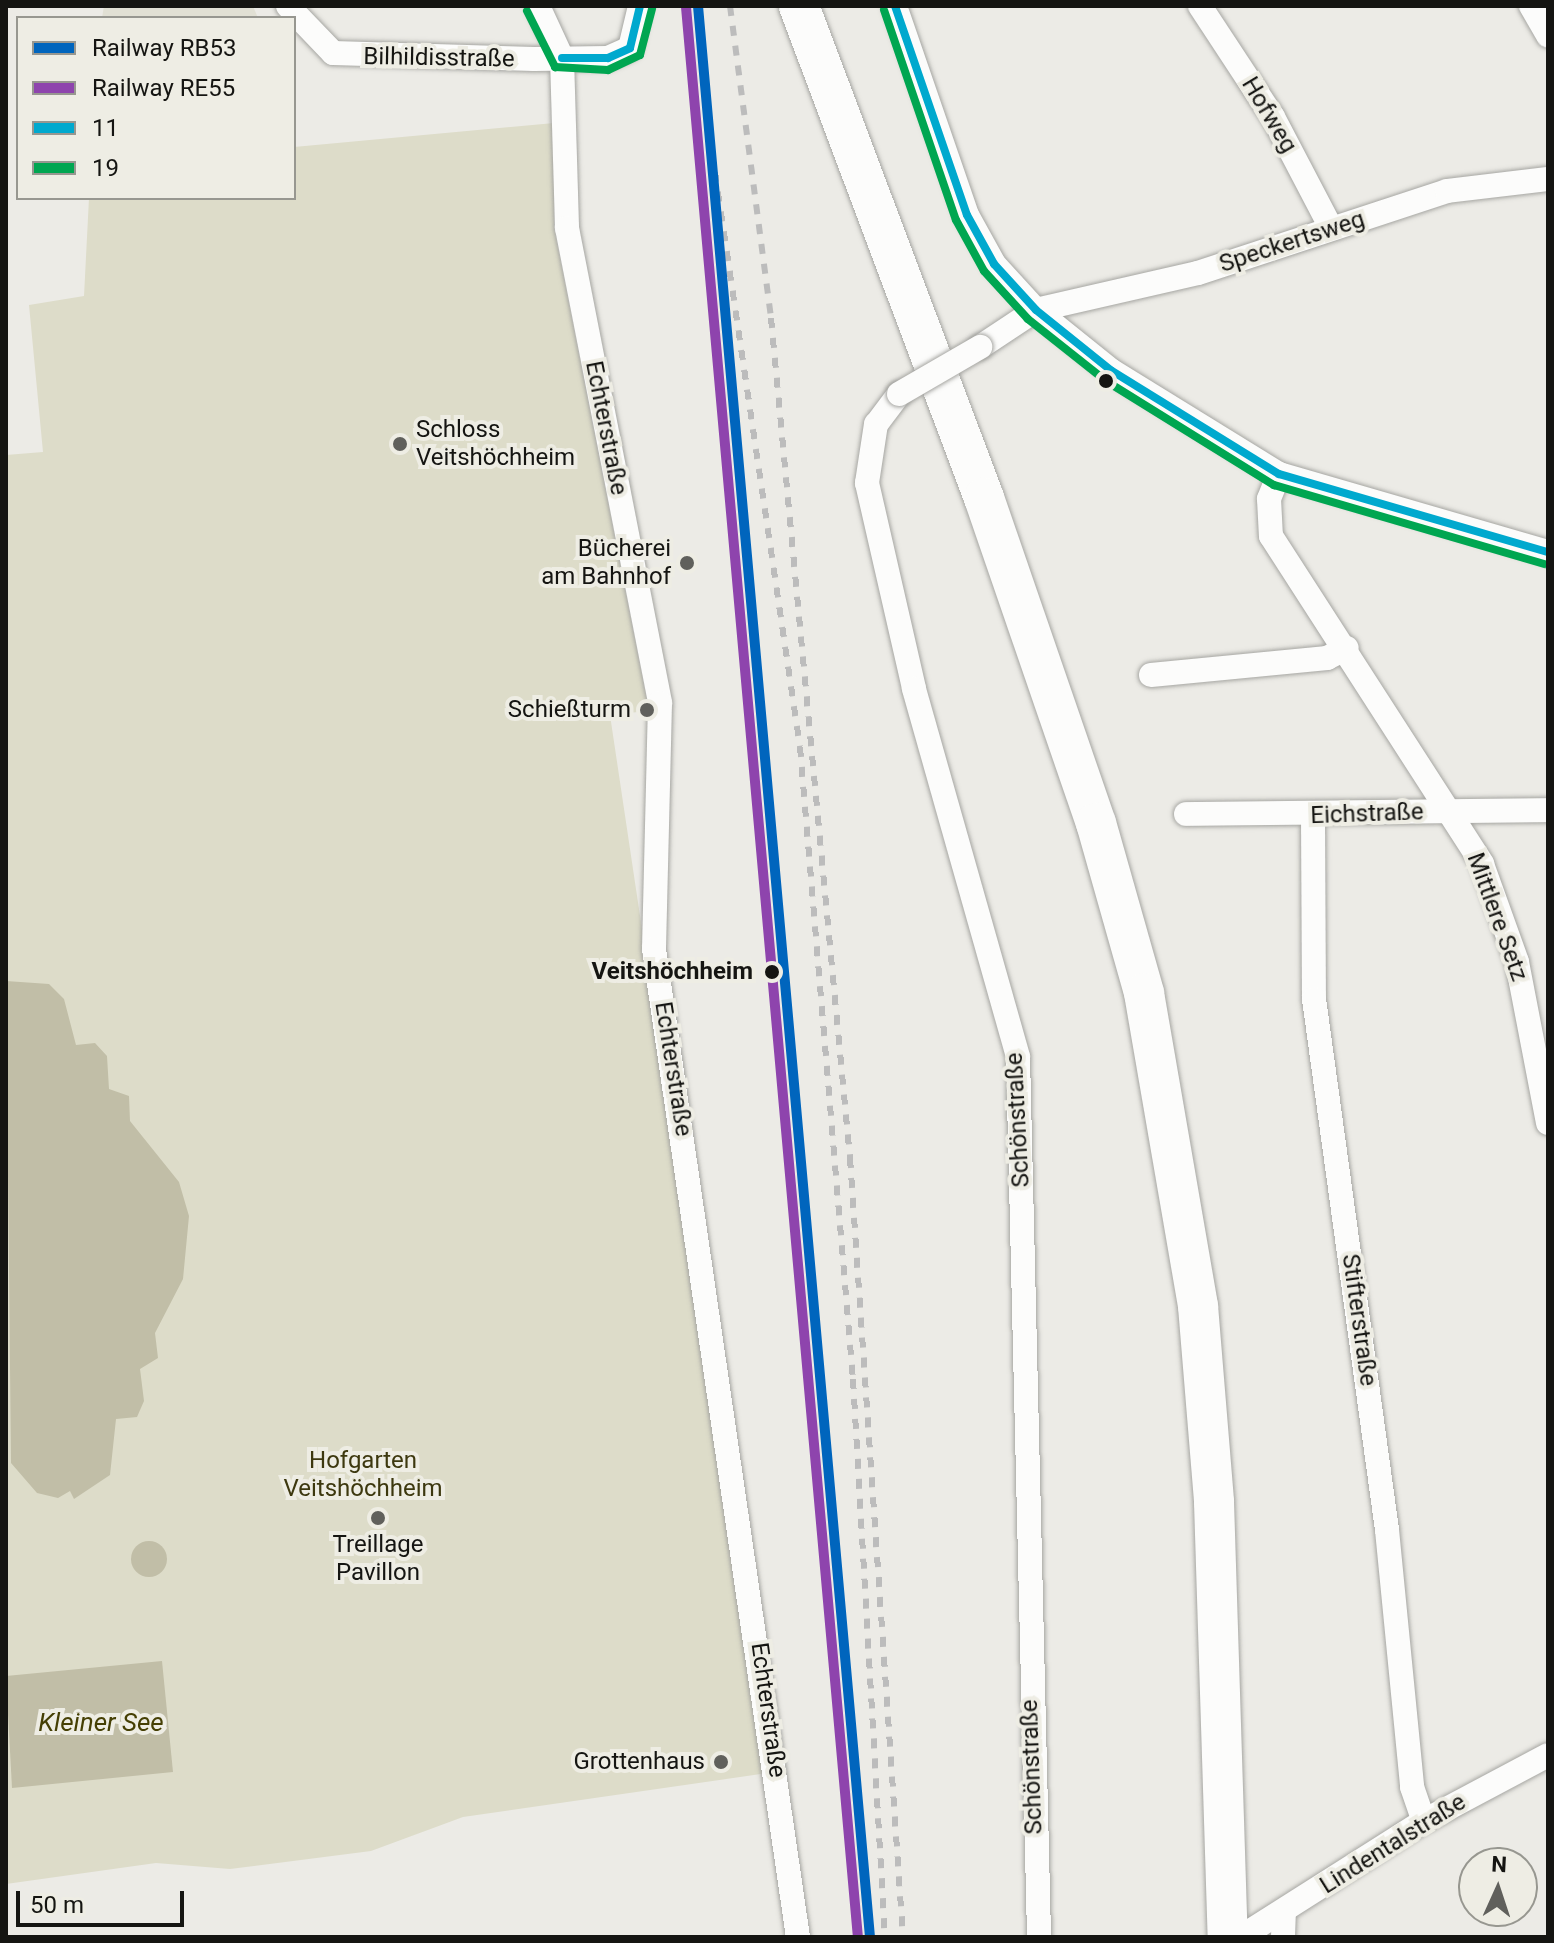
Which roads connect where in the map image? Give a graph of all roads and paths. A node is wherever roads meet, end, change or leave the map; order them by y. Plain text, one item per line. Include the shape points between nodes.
1 (288, 6) edge
2 (538, 6) edge
3 (640, 6) edge
4 (799, 6) edge
5 (895, 6) edge
6 (1200, 6) edge
7 (1531, 6) edge
8 (1548, 35) edge
9 (562, 58) junction
10 (1548, 179) edge
11 (1331, 228) junction
12 (1036, 310) junction
13 (1279, 474) junction
14 (1548, 552) edge
15 (1347, 648) junction
16 (1151, 675) dead end
17 (1548, 810) edge
18 (1453, 811) junction
19 (1186, 814) dead end
20 (1313, 816) junction
21 (1548, 1123) edge
22 (1548, 1755) edge
23 (1424, 1821) junction
24 (1284, 1925) edge
25 (798, 1937) edge
26 (1039, 1937) edge
27 (1228, 1937) edge
28 (1241, 1937) edge

1 - 9 street, Bilhildisstraße via 333,53
2 - 9 street
3 - 9 street, Bilhildisstraße via 630,48 608,58
4 - 27 main road via 984,498 1096,823 1144,993 1198,1306 1214,1502
5 - 12 street via 967,215 994,264
6 - 11 street, Hofweg via 1273,117
7 - 8 street
9 - 25 street, Echterstraße via 567,228 660,703 654,949
10 - 11 street, Speckertsweg via 1447,191
11 - 12 street, Speckertsweg via 1198,273
12 - 13 street via 1112,371
12 - 26 street, Schönstraße, bridge via 899,394 876,424 867,483 914,689 1018,1057
13 - 14 street
13 - 15 street, Mittlere Setz via 1269,499 1271,536
15 - 16 street via 1327,658
15 - 18 street, Mittlere Setz
17 - 18 street, Eichstraße
18 - 20 street, Eichstraße
18 - 21 street, Mittlere Setz via 1482,864 1517,962
19 - 20 street, Eichstraße
20 - 23 street, Stifterstraße via 1308,870 1317,1028 1387,1530 1412,1787
22 - 23 street, Lindentalstraße
23 - 24 street, Lindentalstraße
24 - 28 street, Lindentalstraße

